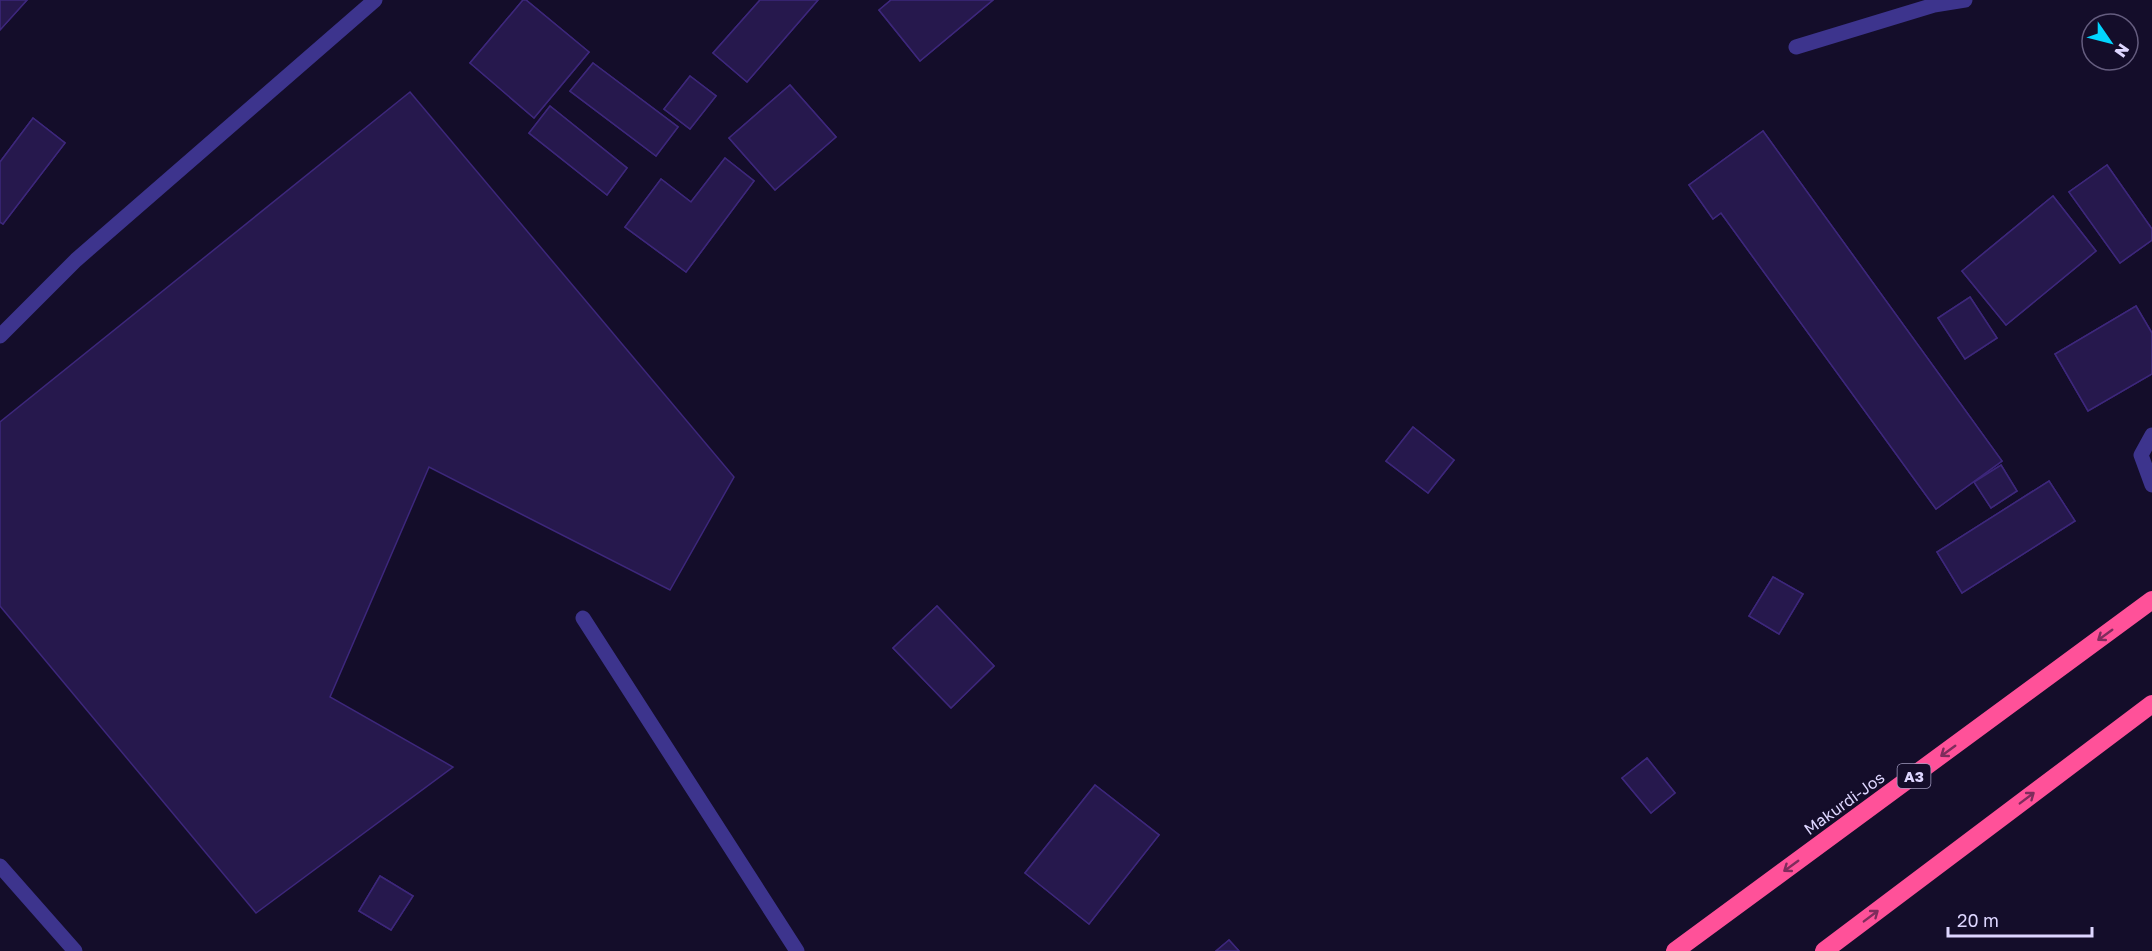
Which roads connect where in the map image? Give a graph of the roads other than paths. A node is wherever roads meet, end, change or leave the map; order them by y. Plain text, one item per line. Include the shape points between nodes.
1 (375, 0) edge
2 (1965, 0) edge
3 (1796, 47) dead end
4 (0, 336) edge
5 (2152, 435) edge
6 (2152, 485) edge
7 (2152, 600) edge
8 (583, 618) dead end
9 (2152, 704) edge
10 (0, 866) edge
11 (75, 951) edge
12 (798, 951) edge
13 (1675, 951) edge
14 (1824, 951) edge

1 - 4 street via 76,260
2 - 3 street via 1934,5
5 - 6 street via 2141,455
7 -> 13 highway, Makurdi-Jos / A3
8 - 12 street
14 -> 9 highway
10 - 11 street

